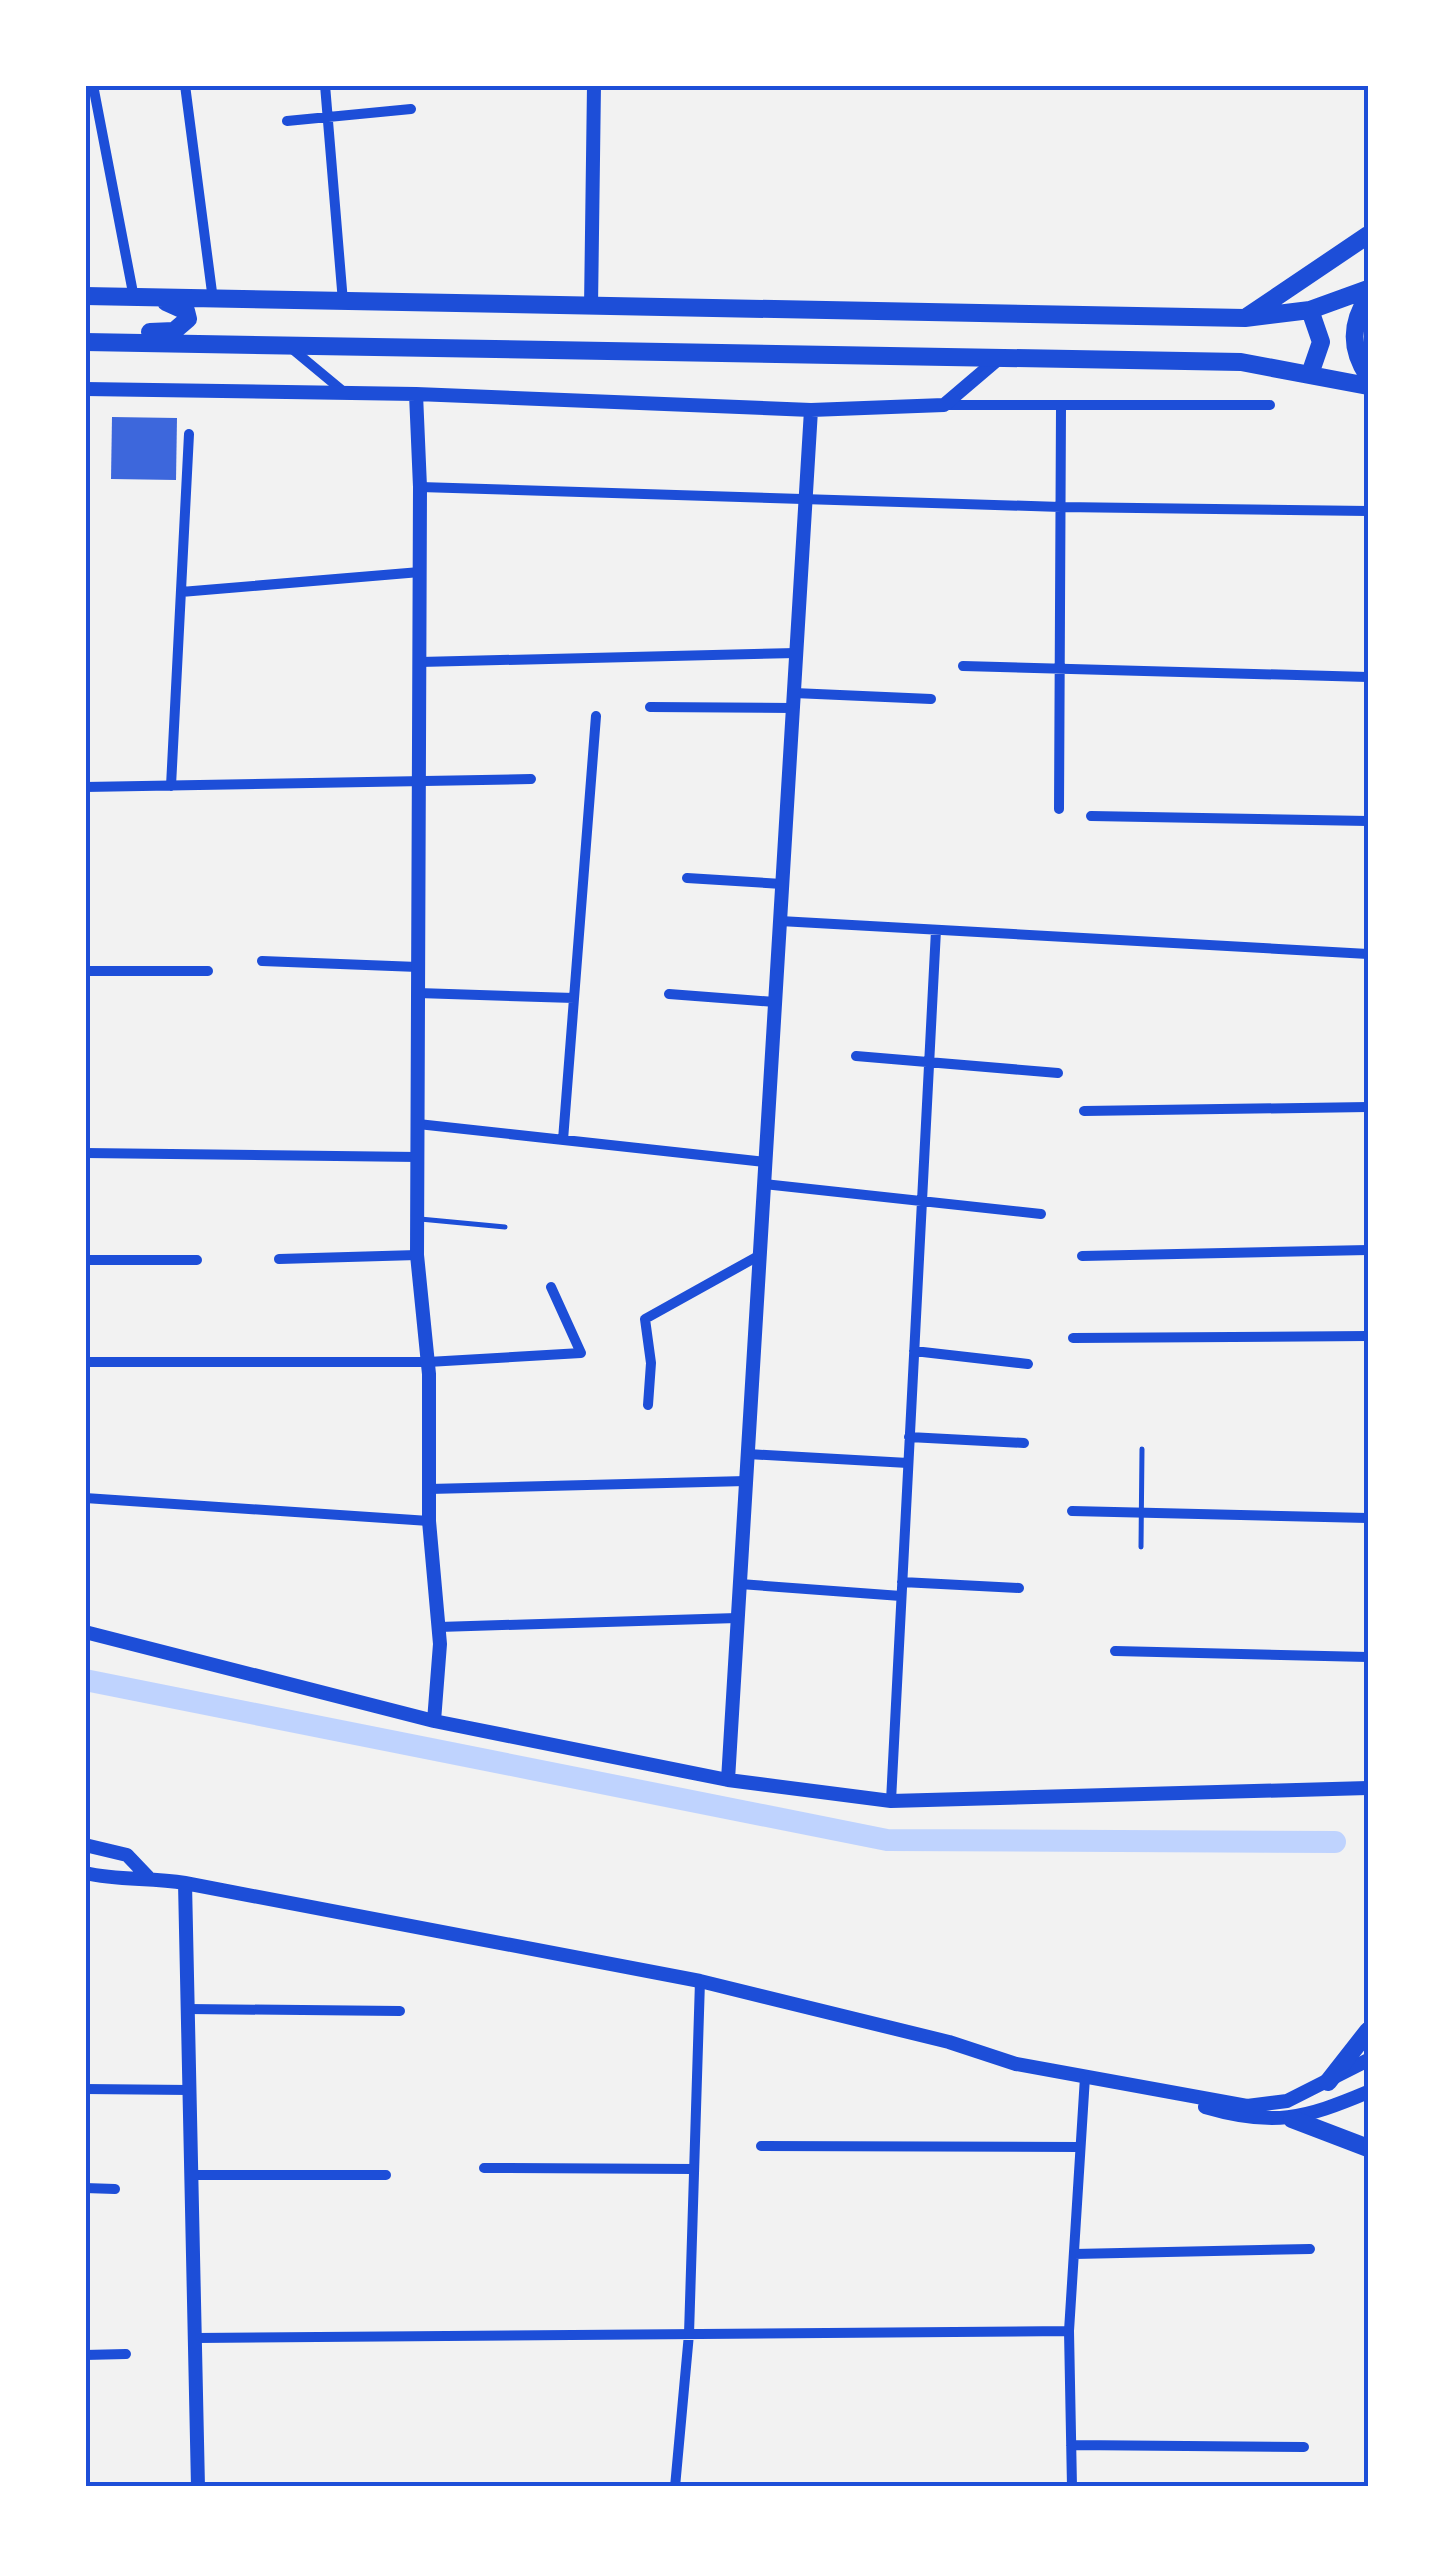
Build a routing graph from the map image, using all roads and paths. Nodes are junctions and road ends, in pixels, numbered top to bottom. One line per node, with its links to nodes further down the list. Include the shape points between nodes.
1 (93, 85): 12 (street)
2 (185, 85): 14 (street)
3 (324, 85): 6 (street)
4 (594, 85): 16 (street)
5 (411, 109): 6 (street)
6 (327, 117): 7 (street); 15 (street)
7 (287, 121)
8 (1368, 235): 18 (main road)
9 (1368, 290): 17 (main road)
10 (85, 296): 12 (main road)
11 (1368, 297): 24 (main road, via 1354,327)
12 (134, 299): 13 (main road)
13 (158, 299): 14 (main road); 19 (main road, via 186,310 182,328)
14 (214, 300): 15 (main road)
15 (343, 302): 16 (main road)
16 (591, 307): 18 (main road)
17 (1310, 310): 18 (main road); 23 (main road, via 1320,342)
18 (1245, 318)
19 (85, 334)
20 (85, 342): 21 (main road)
21 (287, 344): 22 (main road); 27 (street)
22 (998, 359): 23 (main road, via 1241,362); 29 (street)
23 (1310, 374): 25 (main road)
24 (1368, 376)
25 (1368, 386)
26 (85, 389): 27 (street)
27 (346, 393): 28 (street)
28 (416, 394): 32 (street); 34 (street)
29 (944, 405): 31 (street); 32 (street)
30 (1270, 405): 31 (street)
31 (1062, 408): 36 (street)
32 (811, 410): 35 (street)
33 (189, 434): 39 (street)
34 (420, 487): 35 (street); 38 (street)
35 (806, 497): 36 (street); 40 (street)
36 (1061, 507): 37 (street); 43 (street)
37 (1368, 511)
38 (420, 572): 39 (street); 41 (street)
39 (181, 592): 52 (street)
40 (796, 654): 41 (street); 46 (street)
41 (420, 662): 50 (street)
42 (963, 666): 43 (street)
43 (1059, 670): 44 (street); 53 (street)
44 (1368, 677)
45 (932, 698): 46 (street)
46 (793, 701): 47 (street); 57 (street)
47 (650, 707)
48 (596, 716): 67 (street)
49 (531, 779): 50 (street)
50 (419, 784): 52 (street); 62 (street)
51 (85, 786): 52 (street)
52 (171, 786)
53 (1058, 809)
54 (1091, 816): 55 (street)
55 (1368, 821)
56 (687, 878): 57 (street)
57 (782, 884): 58 (street)
58 (780, 921): 59 (street); 68 (street)
59 (936, 930): 60 (street); 70 (street)
60 (1368, 954)
61 (262, 961): 62 (street)
62 (418, 967): 65 (street)
63 (85, 971): 64 (street)
64 (208, 971)
65 (418, 992): 67 (street); 74 (street)
66 (669, 994): 68 (street)
67 (574, 998): 75 (street)
68 (775, 1002): 78 (street)
69 (856, 1056): 70 (street)
70 (929, 1062): 71 (street); 80 (street)
71 (1058, 1073)
72 (1368, 1108): 73 (street)
73 (1084, 1111)
74 (418, 1124): 75 (street); 77 (street)
75 (563, 1140): 78 (street)
76 (85, 1153): 77 (street)
77 (418, 1156): 82 (street)
78 (765, 1162): 79 (street)
79 (764, 1184): 80 (street); 85 (street)
80 (922, 1201): 81 (street); 94 (street)
81 (1041, 1214)
82 (417, 1219): 83 (lane); 86 (street)
83 (505, 1226)
84 (1368, 1250): 87 (street)
85 (760, 1254): 98 (street, via 645,1319); 102 (street)
86 (417, 1256): 88 (street); 96 (street)
87 (1082, 1256)
88 (279, 1259)
89 (85, 1260): 90 (street)
90 (198, 1260)
91 (551, 1287): 96 (street, via 582,1352)
92 (1368, 1336): 93 (street)
93 (1073, 1338)
94 (914, 1351): 97 (street); 99 (street)
95 (85, 1362): 96 (street)
96 (428, 1362): 105 (street)
97 (1028, 1364)
98 (648, 1405)
99 (910, 1437): 100 (street); 103 (street)
100 (1024, 1442)
101 (1142, 1450): 108 (lane)
102 (748, 1454): 103 (street); 104 (street)
103 (908, 1462): 112 (street)
104 (746, 1481): 105 (street); 113 (street)
105 (429, 1489): 110 (street)
106 (85, 1498): 110 (street)
107 (1072, 1511): 108 (street)
108 (1141, 1512): 109 (street); 111 (lane)
109 (1368, 1518)
110 (429, 1521): 117 (street)
111 (1140, 1547)
112 (902, 1582): 114 (street); 115 (street)
113 (740, 1584): 115 (street); 116 (street)
114 (1020, 1588)
115 (901, 1596): 124 (street)
116 (738, 1618): 117 (street); 122 (street)
117 (438, 1626): 121 (street)
118 (85, 1632): 121 (street)
119 (1115, 1652): 120 (street)
120 (1368, 1657)
121 (434, 1721): 122 (street)
122 (728, 1780): 124 (street)
123 (1368, 1788): 124 (street)
124 (891, 1801)
125 (85, 1845): 127 (street, via 128,1855)
126 (85, 1873): 127 (street, via 118,1881)
127 (148, 1877): 128 (street)
128 (185, 1883): 129 (street); 130 (street)
129 (700, 1981): 134 (street); 145 (street)
130 (188, 2010): 131 (street); 137 (street)
131 (400, 2012)
132 (1368, 2031): 135 (main road)
133 (1368, 2060): 135 (street)
134 (1085, 2077): 138 (street); 142 (street)
135 (1328, 2082): 138 (street, via 1287,2101 1247,2106)
136 (85, 2089): 137 (street)
137 (190, 2090): 147 (street)
138 (1146, 2090): 140 (street, via 1241,2118)
139 (1368, 2092): 140 (street)
140 (1292, 2120): 143 (main road)
141 (761, 2146): 142 (street)
142 (1080, 2147): 151 (street)
143 (1368, 2148)
144 (484, 2168): 145 (street)
145 (694, 2169): 153 (street)
146 (386, 2175): 147 (street)
147 (192, 2176): 154 (street)
148 (85, 2188): 149 (street)
149 (116, 2189)
150 (1310, 2249): 151 (street)
151 (1074, 2254): 152 (street)
152 (1069, 2331): 153 (street); 157 (street)
153 (688, 2334): 154 (street); 160 (street)
154 (196, 2338): 159 (street)
155 (126, 2354): 156 (street)
156 (85, 2355)
157 (1071, 2445): 158 (street); 161 (street)
158 (1304, 2447)
159 (198, 2487)
160 (675, 2487)
161 (1072, 2487)

